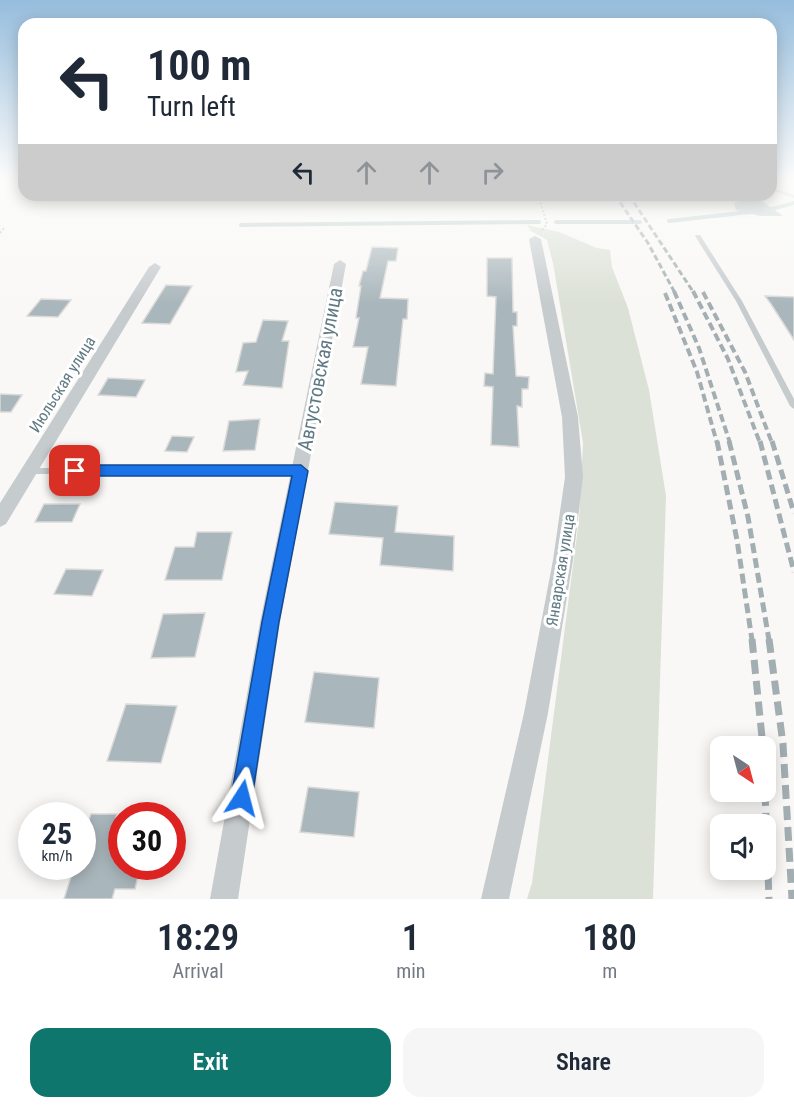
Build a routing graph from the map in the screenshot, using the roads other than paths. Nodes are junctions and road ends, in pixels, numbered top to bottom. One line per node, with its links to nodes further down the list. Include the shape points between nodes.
1 (698, 236): 5 (lane, via 739,301)
2 (535, 238): 10 (street, Январская улица, via 570,417 574,477 536,713)
3 (340, 264): 7 (street, Августовская улица)
4 (155, 267): 6 (street, Июльская улица)
5 (794, 405)
6 (30, 471): 7 (lane); 8 (street, Июльская улица)
7 (301, 471): 9 (street, Августовская улица, via 270,622)
8 (0, 519)
9 (224, 899)
10 (495, 899)

